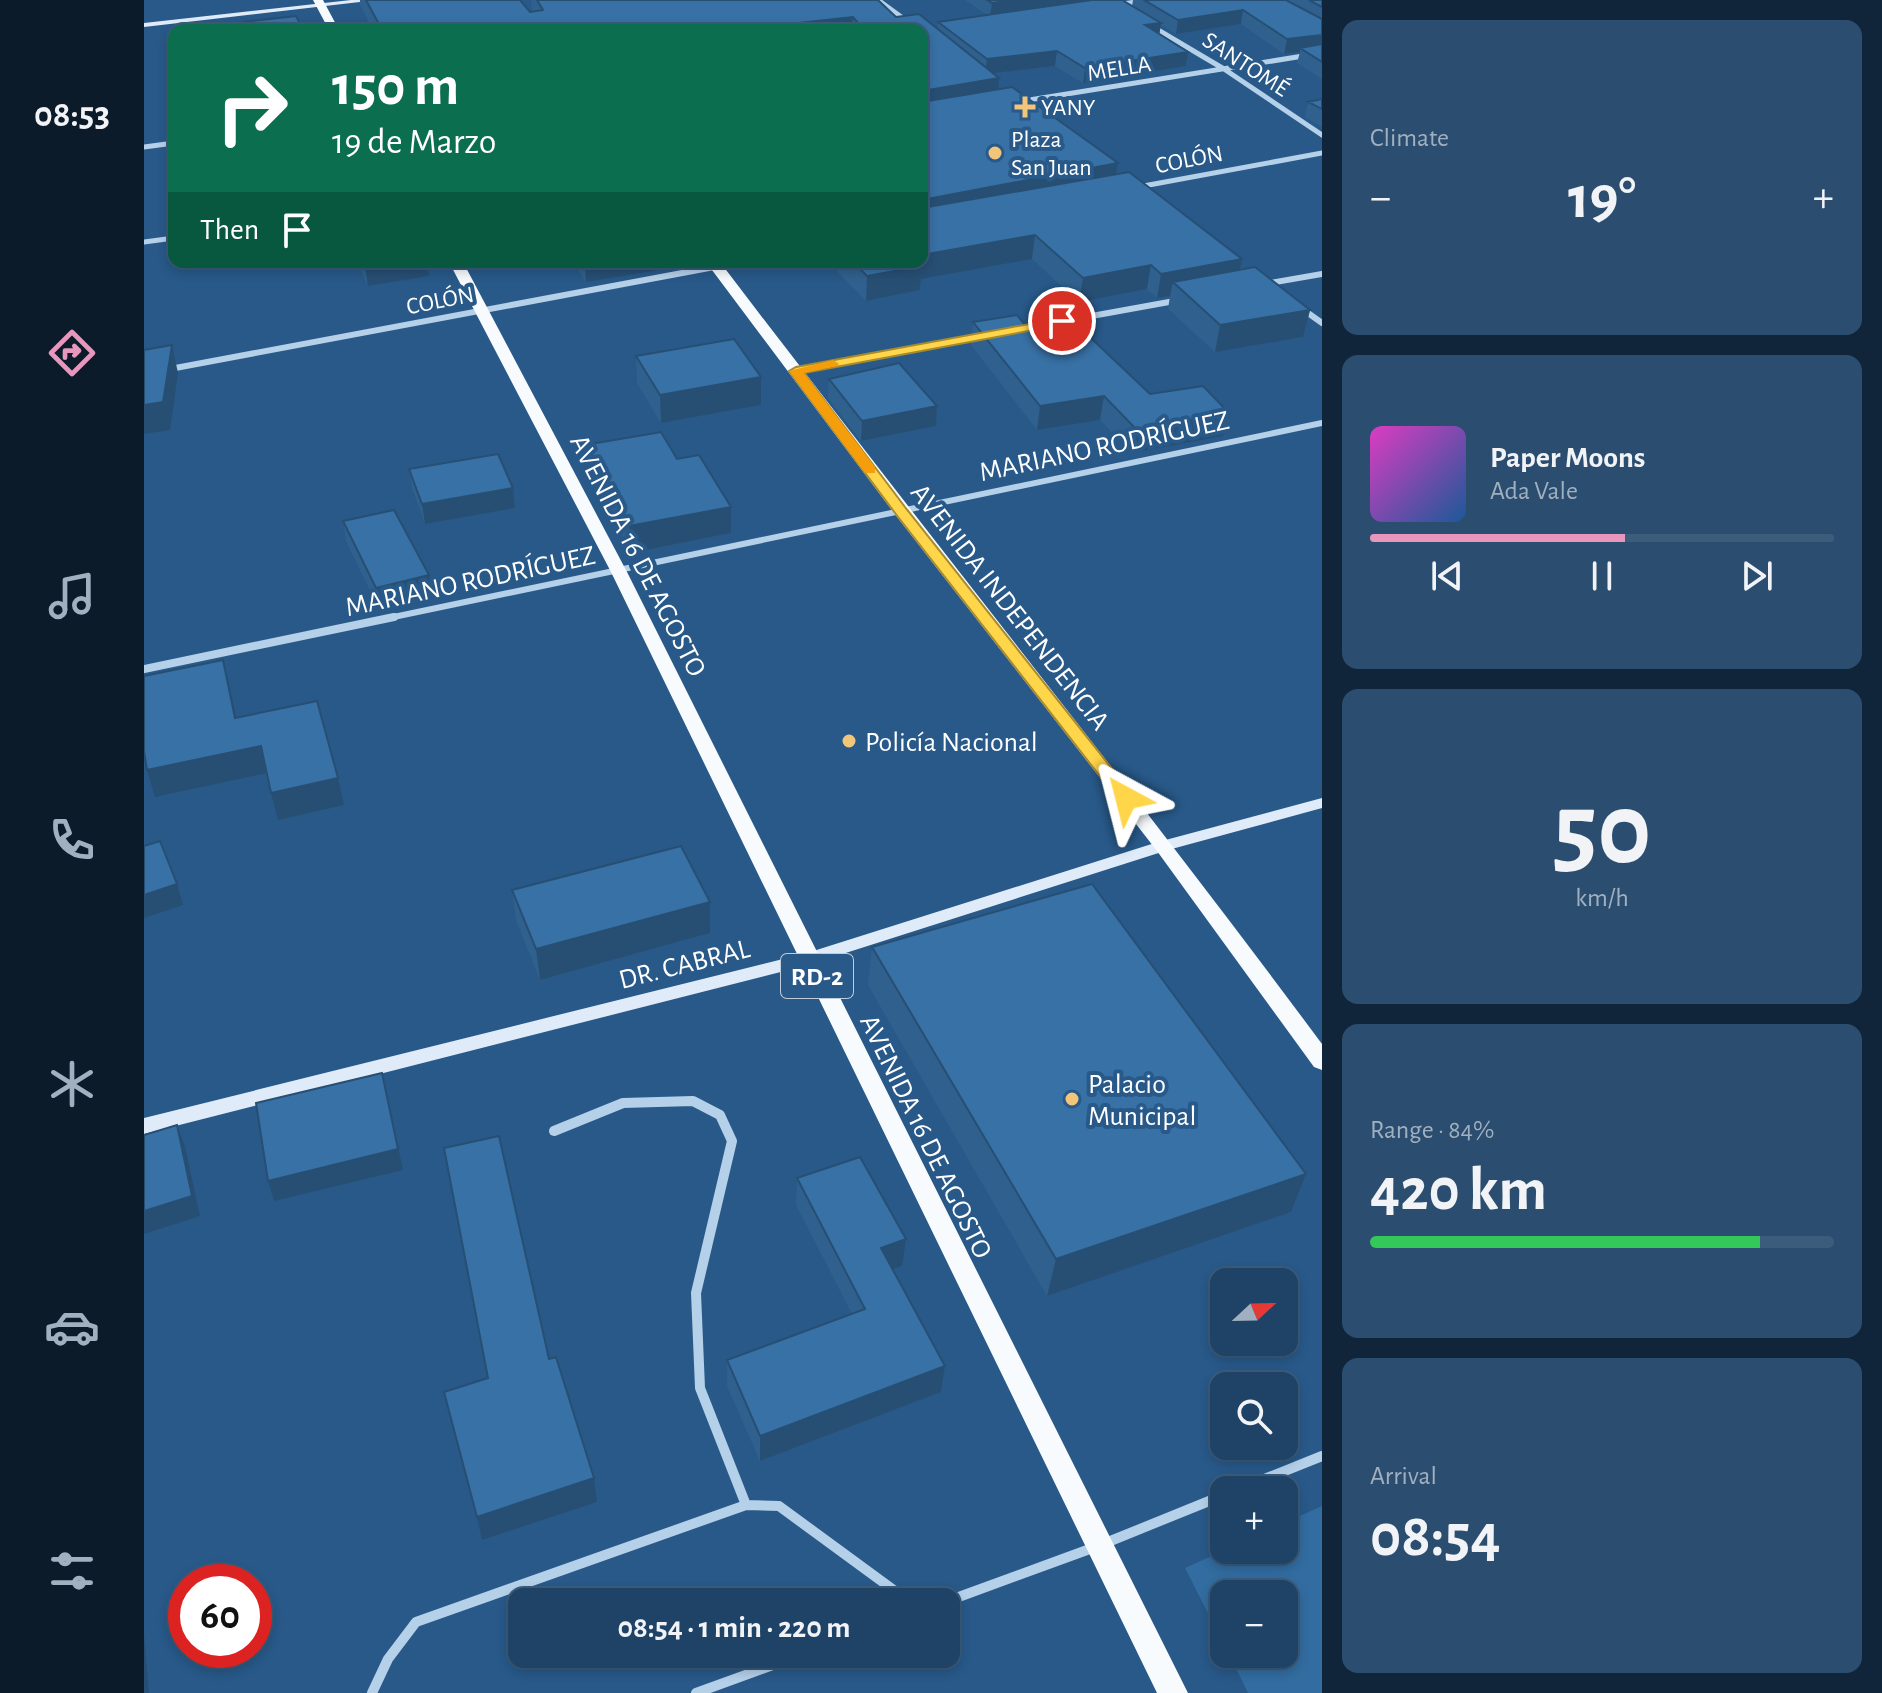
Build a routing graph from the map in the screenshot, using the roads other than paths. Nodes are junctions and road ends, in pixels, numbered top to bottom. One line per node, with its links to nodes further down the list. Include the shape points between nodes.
1 (373, 0): 5 (street)
2 (878, 0): 10 (street)
3 (1107, 0): 6 (street)
4 (1148, 0): 6 (street)
5 (319, 3): 9 (main road); 11 (street)
6 (1115, 5): 7 (street)
7 (1129, 13)
8 (1143, 21): 13 (street, SANTOMÉ)
9 (331, 24)
10 (911, 24)
11 (144, 25)
12 (1322, 53): 13 (street, MELLA)
13 (1224, 69): 14 (street, MELLA, via 1015,103); 15 (street, SANTOMÉ)
14 (1027, 111)
15 (1322, 135)
16 (168, 144): 17 (street)
17 (144, 147)
18 (1322, 153): 19 (street, COLÓN, via 1135,188)
19 (1148, 196)
20 (168, 239): 21 (street)
21 (144, 242)
22 (459, 268): 32 (main road, AVENIDA 16 DE AGOSTO / RD-2)
23 (695, 268): 32 (street, COLÓN)
24 (718, 268): 37 (main road, AVENIDA INDEPENDENCIA)
25 (1322, 274): 27 (street)
26 (1256, 275): 27 (street)
27 (1268, 283): 28 (street); 29 (street)
28 (1253, 286)
29 (1279, 291)
30 (1192, 297): 34 (street)
31 (1290, 299): 33 (street)
32 (479, 311): 36 (street, COLÓN); 40 (main road, AVENIDA 16 DE AGOSTO / RD-2)
33 (1322, 323)
34 (1009, 331)
35 (994, 334): 37 (street)
36 (159, 371)
37 (796, 371): 39 (main road, AVENIDA INDEPENDENCIA)
38 (1322, 423): 39 (street, MARIANO RODRÍGUEZ)
39 (900, 510): 40 (street, MARIANO RODRÍGUEZ); 43 (main road, AVENIDA INDEPENDENCIA)
40 (619, 572): 41 (street, MARIANO RODRÍGUEZ); 44 (main road, AVENIDA 16 DE AGOSTO / RD-2)
41 (144, 669)
42 (1322, 803): 43 (street, DR. CABRAL)
43 (1164, 846): 44 (street, DR. CABRAL); 45 (main road, AVENIDA INDEPENDENCIA)
44 (808, 959): 46 (street, DR. CABRAL); 52 (main road, AVENIDA 16 DE AGOSTO / RD-2)
45 (1322, 1061)
46 (144, 1126)
47 (554, 1131): 51 (street, via 623,1103 693,1101 720,1115 732,1141 696,1293 700,1388)
48 (1322, 1456): 49 (street)
49 (1272, 1476)
50 (1210, 1501): 52 (street)
51 (746, 1505): 53 (street, via 779,1506); 56 (street, via 416,1622 388,1659)
52 (1098, 1546): 54 (street); 58 (main road, AVENIDA 16 DE AGOSTO / RD-2)
53 (891, 1588)
54 (960, 1597)
55 (765, 1668): 57 (street)
56 (372, 1693)
57 (696, 1693)
58 (1173, 1693)

